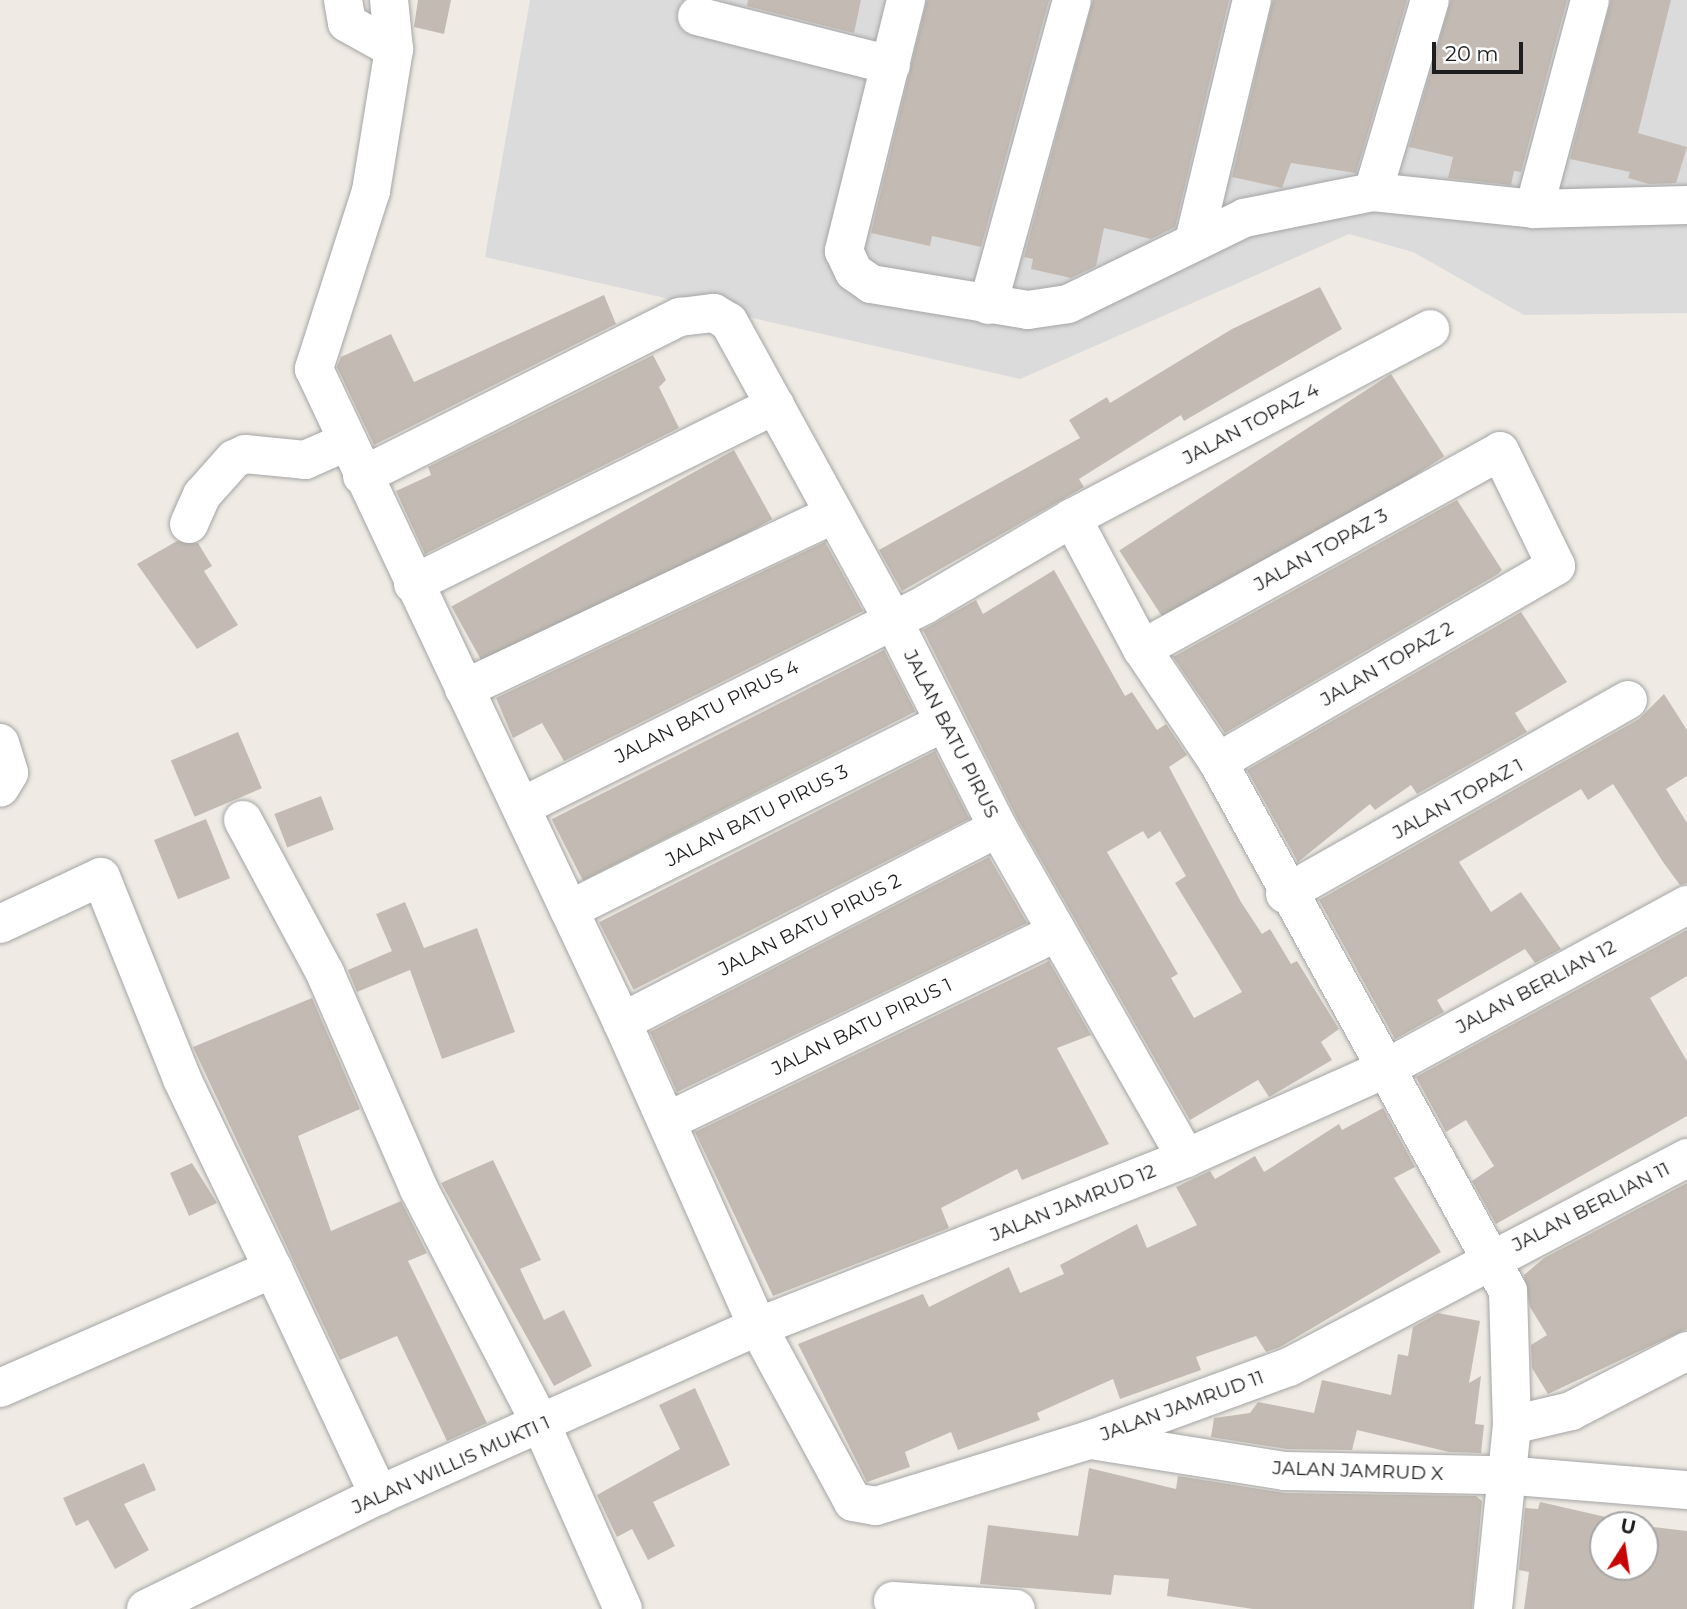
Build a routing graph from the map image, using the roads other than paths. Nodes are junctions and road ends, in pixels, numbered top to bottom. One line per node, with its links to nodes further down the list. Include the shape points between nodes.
1 (343, 0): 9 (street, via 347,23)
2 (389, 0): 9 (street)
3 (906, 0): 10 (street)
4 (1072, 0): 15 (street)
5 (1252, 0): 14 (street)
6 (1430, 0): 11 (street)
7 (1590, 0): 13 (street)
8 (698, 16): 10 (street)
9 (394, 49): 18 (street, via 371,191 314,369)
10 (891, 65): 15 (street, via 844,251 854,272 871,284)
11 (1373, 192): 13 (street); 14 (street, via 1273,209)
12 (1687, 205): 13 (street)
13 (1534, 209)
14 (1195, 237): 15 (street, via 1068,304 1028,310)
15 (988, 305)
16 (1430, 330): 22 (street, JALAN TOPAZ 4)
17 (775, 405): 20 (street, JALAN BATU PIRUS, via 729,321 715,313 680,317); 21 (street, JALAN BATU PIRUS); 24 (street)
18 (331, 449): 20 (street); 23 (street, via 234,459 202,495)
19 (1500, 451): 26 (street, JALAN TOPAZ 3); 31 (street, JALAN TOPAZ 2, via 1556,566)
20 (362, 477): 24 (street)
21 (834, 514): 25 (street, JALAN BATU PIRUS); 27 (street)
22 (1072, 518): 25 (street, JALAN TOPAZ 4); 26 (street)
23 (189, 524)
24 (414, 584): 27 (street)
25 (892, 618): 29 (street, JALAN BATU PIRUS); 33 (street, JALAN BATU PIRUS 4)
26 (1142, 649): 31 (street)
27 (464, 689): 33 (street)
28 (1628, 701): 36 (street, JALAN TOPAZ 1)
29 (944, 722): 35 (street, JALAN BATU PIRUS); 38 (street, JALAN BATU PIRUS 3)
30 (0, 743): 32 (street, via 9,773)
31 (1218, 762): 36 (street)
32 (0, 788)
33 (521, 807): 38 (street)
34 (243, 820): 51 (street, via 325,972 419,1189)
35 (998, 828): 40 (street, JALAN BATU PIRUS); 41 (street, JALAN BATU PIRUS 2)
36 (1285, 894): 42 (street)
37 (1687, 905): 42 (street, JALAN BERLIAN 12)
38 (569, 910): 41 (street)
39 (0, 924): 47 (street, via 101,877 182,1079)
40 (1056, 933): 43 (street, JALAN BATU PIRUS 1); 44 (street, JALAN BATU PIRUS)
41 (622, 1022): 43 (street)
42 (1385, 1069): 44 (street, JALAN JAMRUD 12); 46 (street)
43 (668, 1121): 48 (street)
44 (1186, 1158): 48 (street, JALAN JAMRUD 12)
45 (1687, 1158): 46 (street, JALAN BERLIAN 11)
46 (1494, 1256): 52 (street, via 1508,1291); 53 (street, JALAN JAMRUD 11, via 1289,1367)
47 (273, 1269): 50 (street); 56 (street)
48 (754, 1329): 51 (street, JALAN WILLIS MUKTI 1); 53 (street, JALAN JAMRUD 11, via 853,1502 876,1506)
49 (1687, 1351): 52 (street, via 1571,1411)
50 (0, 1388)
51 (541, 1424): 56 (street, JALAN WILLIS MUKTI 1); 59 (street)
52 (1512, 1424): 54 (street)
53 (1089, 1440): 54 (street, JALAN JAMRUD X, via 1285,1471)
54 (1503, 1475): 55 (street, JALAN JAMRUD X); 61 (street)
55 (1687, 1490)
56 (380, 1495): 58 (street, JALAN WILLIS MUKTI 1)
57 (893, 1601): 60 (street)
58 (146, 1609)
59 (623, 1609)
60 (1016, 1609)
61 (1493, 1609)

